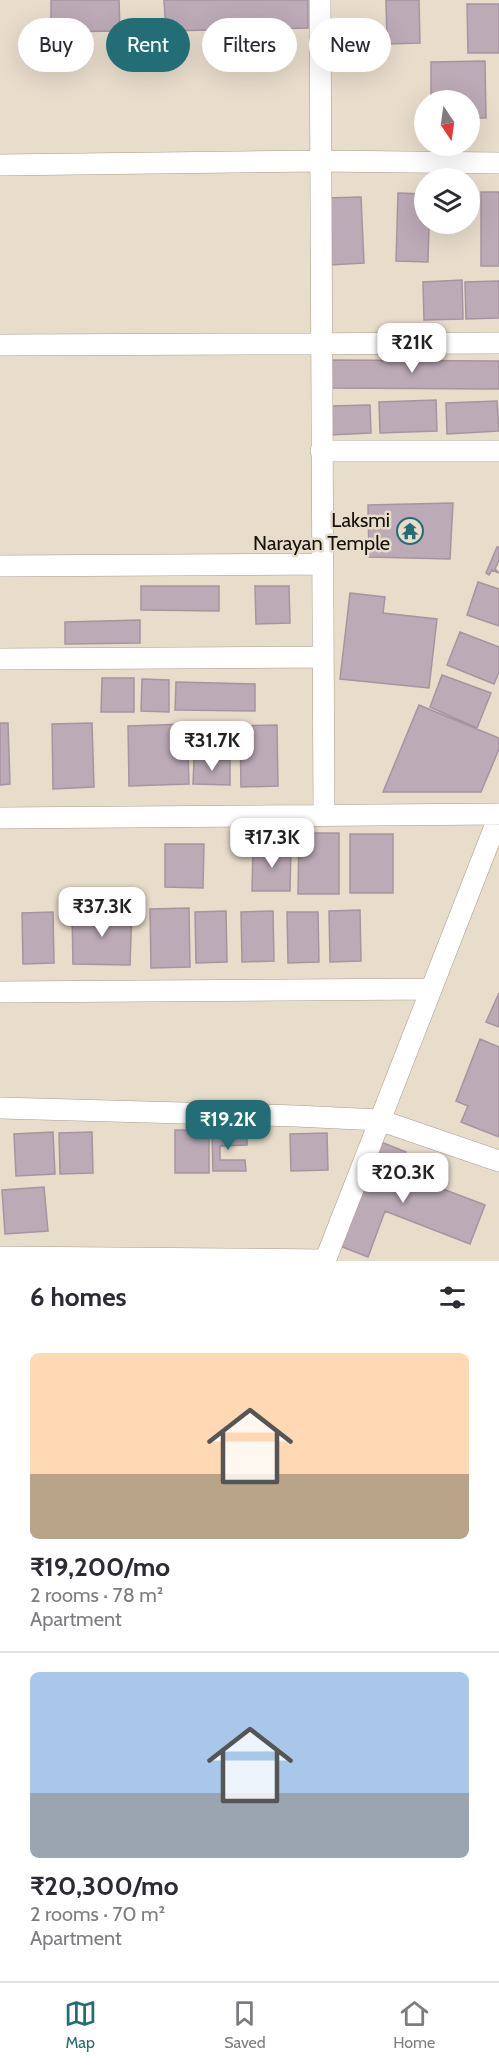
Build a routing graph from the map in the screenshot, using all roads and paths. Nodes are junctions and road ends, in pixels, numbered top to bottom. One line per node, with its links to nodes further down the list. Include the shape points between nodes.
1 (320, 0): 2 (street)
2 (319, 160): 3 (street); 4 (street); 6 (street)
3 (499, 163)
4 (0, 165)
5 (499, 343): 6 (street)
6 (321, 344): 7 (street); 8 (street)
7 (0, 345)
8 (321, 451): 9 (street); 10 (street)
9 (499, 451)
10 (322, 564): 11 (street); 12 (street)
11 (0, 566)
12 (323, 657): 13 (street); 14 (street)
13 (0, 659)
14 (324, 815): 15 (street); 16 (street)
15 (499, 815): 17 (street)
16 (0, 818)
17 (431, 989): 18 (street); 20 (street)
18 (0, 992)
19 (0, 1108): 20 (street)
20 (379, 1120): 21 (street); 24 (street)
21 (499, 1161)
22 (0, 1257): 23 (street)
23 (231, 1260): 24 (street)
24 (325, 1261)

